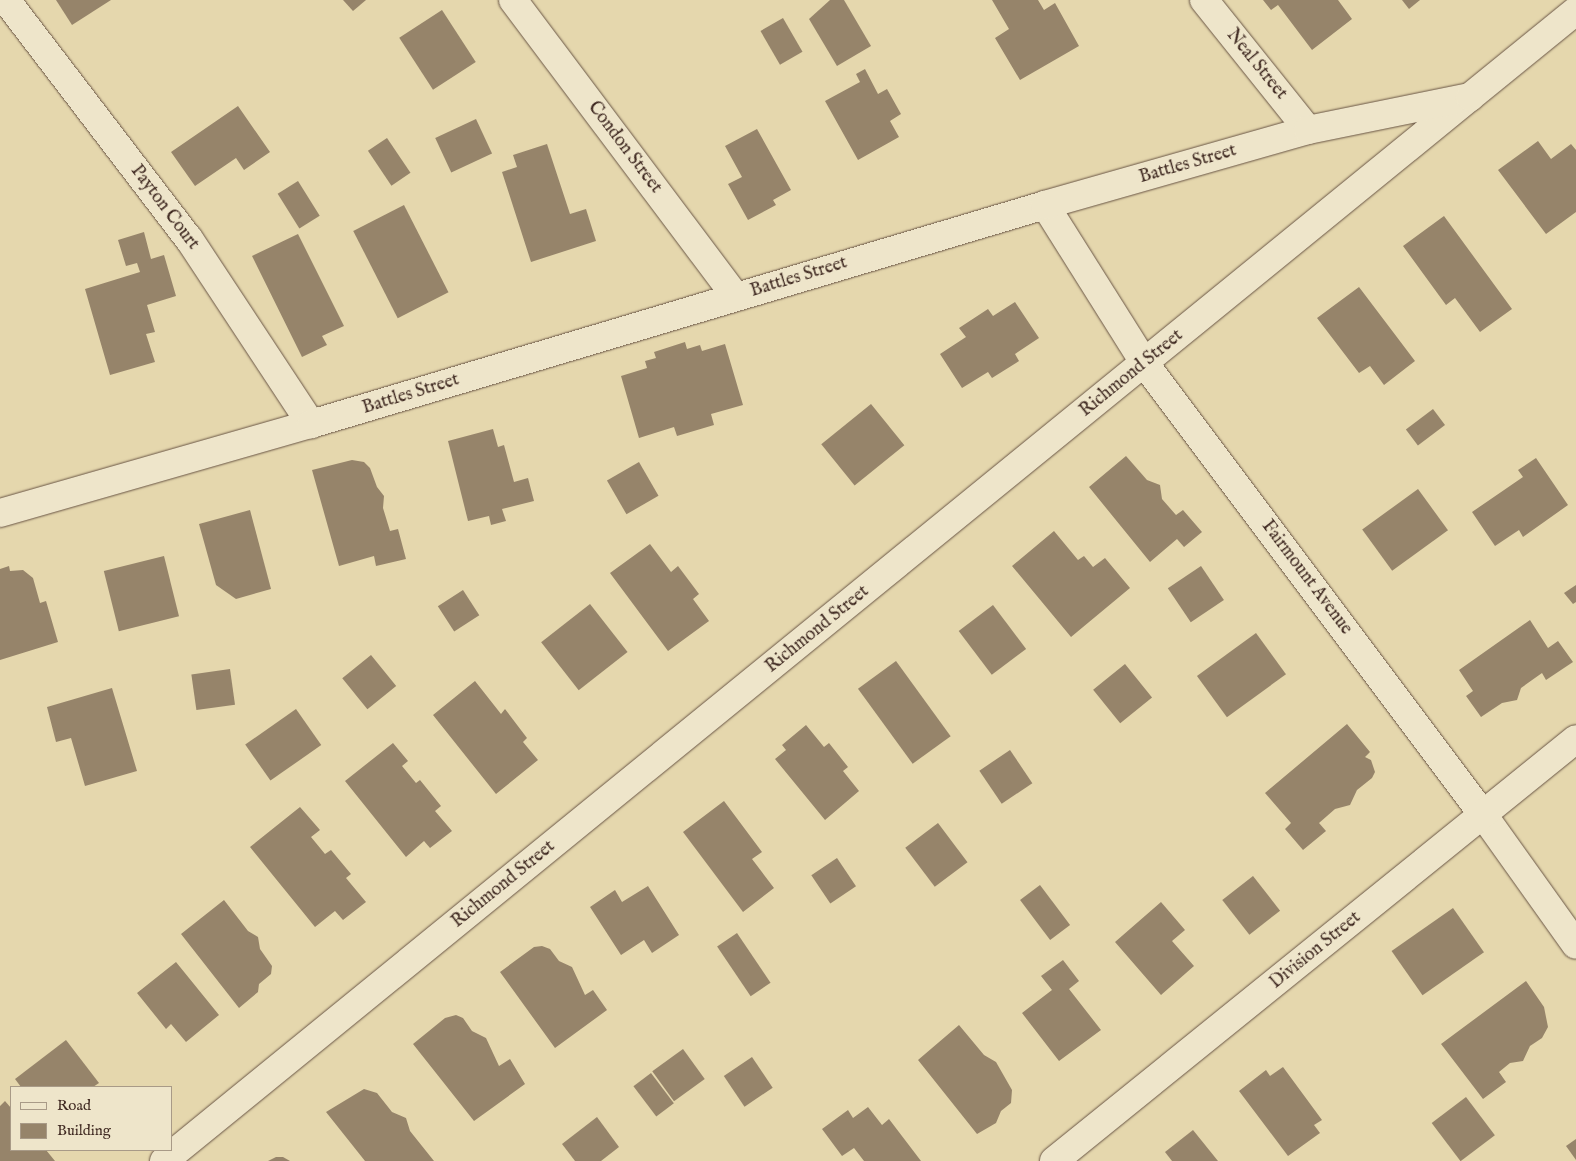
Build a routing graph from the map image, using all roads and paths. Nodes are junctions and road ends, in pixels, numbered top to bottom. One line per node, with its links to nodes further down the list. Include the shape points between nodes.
1 (6, 0): 10 (street, Payton Court, via 189,239)
2 (513, 0): 8 (street, Condon Street)
3 (1204, 0): 6 (street, Neal Street)
4 (1576, 10): 5 (street, Battles Street)
5 (1470, 97): 6 (street, Battles Street); 9 (street, Richmond Street)
6 (1308, 130): 7 (street, Battles Street)
7 (1045, 205): 8 (street, Battles Street); 9 (street, Fairmount Avenue)
8 (736, 297): 10 (street, Battles Street)
9 (1145, 364): 13 (street, Fairmount Avenue); 15 (street, Richmond Street)
10 (311, 424): 11 (street, Battles Street)
11 (0, 512)
12 (1576, 739): 13 (street, Division Street)
13 (1484, 816): 14 (street, Fairmount Avenue); 16 (street, Division Street)
14 (1576, 945)
15 (164, 1161)
16 (1054, 1161)

